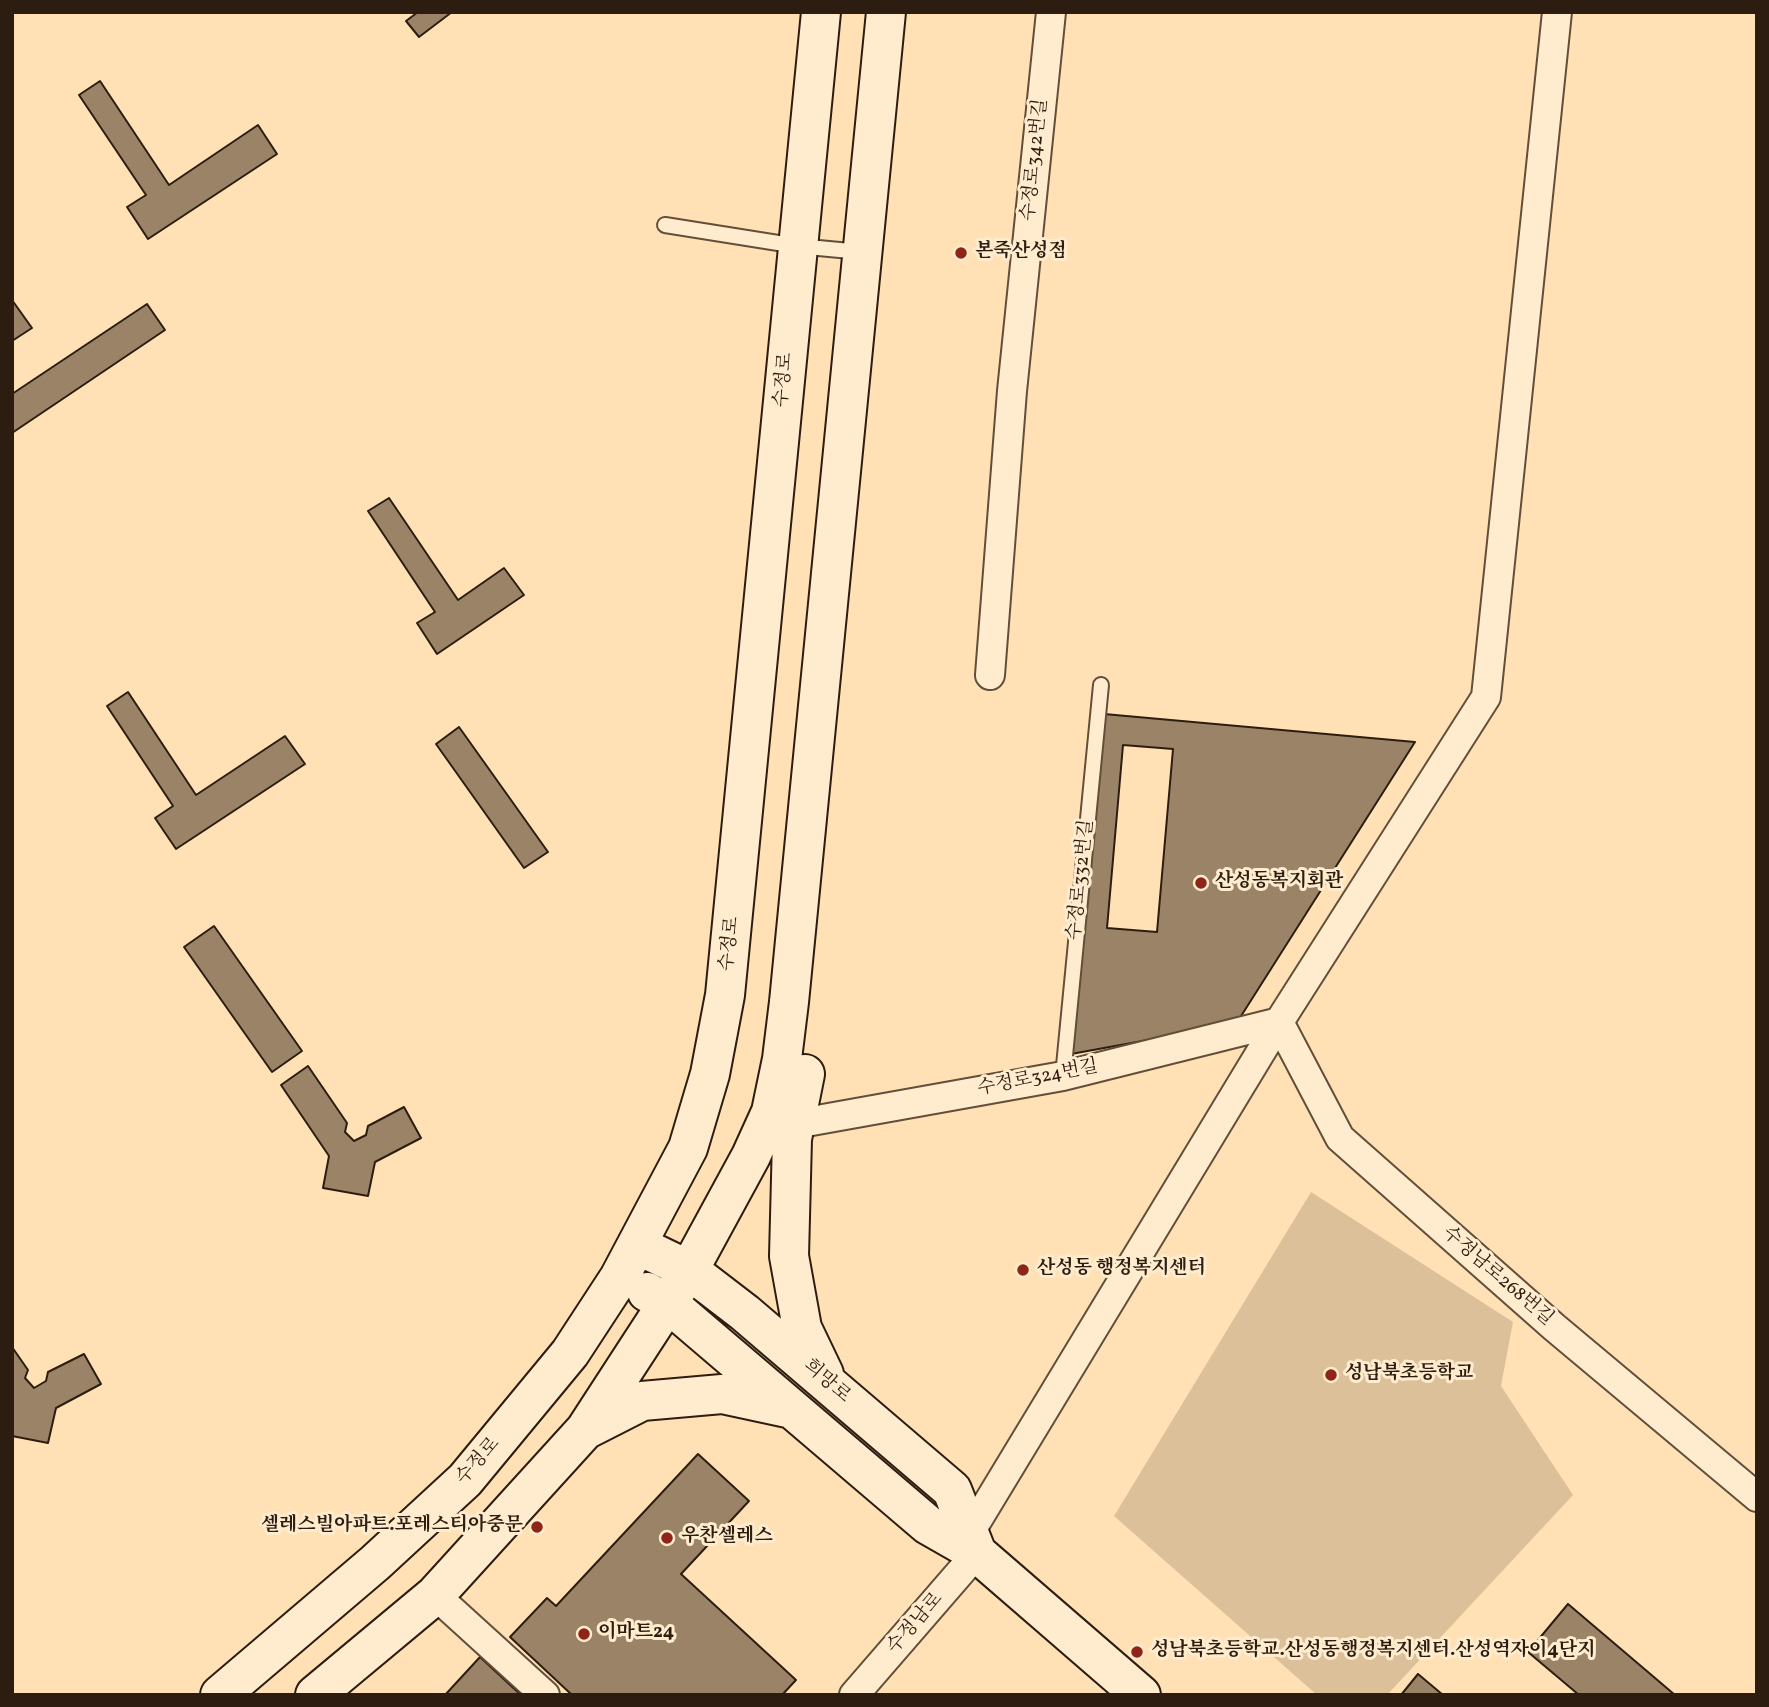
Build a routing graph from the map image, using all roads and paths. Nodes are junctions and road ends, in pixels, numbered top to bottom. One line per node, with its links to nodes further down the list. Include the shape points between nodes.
1 (821, 12): 6 (main road, 수정로)
2 (886, 12): 7 (main road)
3 (1051, 12): 8 (street, 수정로342번길, via 1012,391)
4 (1557, 12): 11 (street, 수정남로, via 1486,697)
5 (665, 225): 6 (lane)
6 (797, 246): 7 (lane); 14 (main road, 수정로, via 726,995 688,1149)
7 (861, 252): 10 (main road)
8 (990, 675)
9 (1101, 685): 12 (lane, 수정로332번길)
10 (793, 963): 13 (main road, via 810,1048); 15 (main road, via 771,1112)
11 (1279, 1022): 12 (street, 수정로324번길); 21 (street, 수정남로268번길, via 1340,1138 1543,1318); 22 (street, 수정남로)
12 (1063, 1076): 13 (street, 수정로324번길)
13 (795, 1124): 18 (main road, via 789,1256 802,1328)
14 (637, 1245): 15 (main road, 희망로); 16 (main road, 수정로)
15 (690, 1270): 17 (main road); 18 (main road, 희망로)
16 (619, 1278): 17 (main road, 희망로); 24 (main road, 수정로, via 570,1353 465,1480)
17 (669, 1304): 19 (main road, 희망로); 20 (main road)
18 (829, 1385): 22 (main road, 희망로, via 952,1490)
19 (792, 1409): 20 (main road, via 722,1394 642,1401); 22 (main road, 희망로, via 928,1525)
20 (585, 1430): 23 (main road)
21 (1757, 1497)
22 (973, 1544): 27 (street, 수정남로); 28 (main road, 희망로)
23 (435, 1595): 25 (main road); 26 (street)
24 (220, 1695)
25 (314, 1695)
26 (545, 1695)
27 (854, 1695)
28 (1141, 1695)

